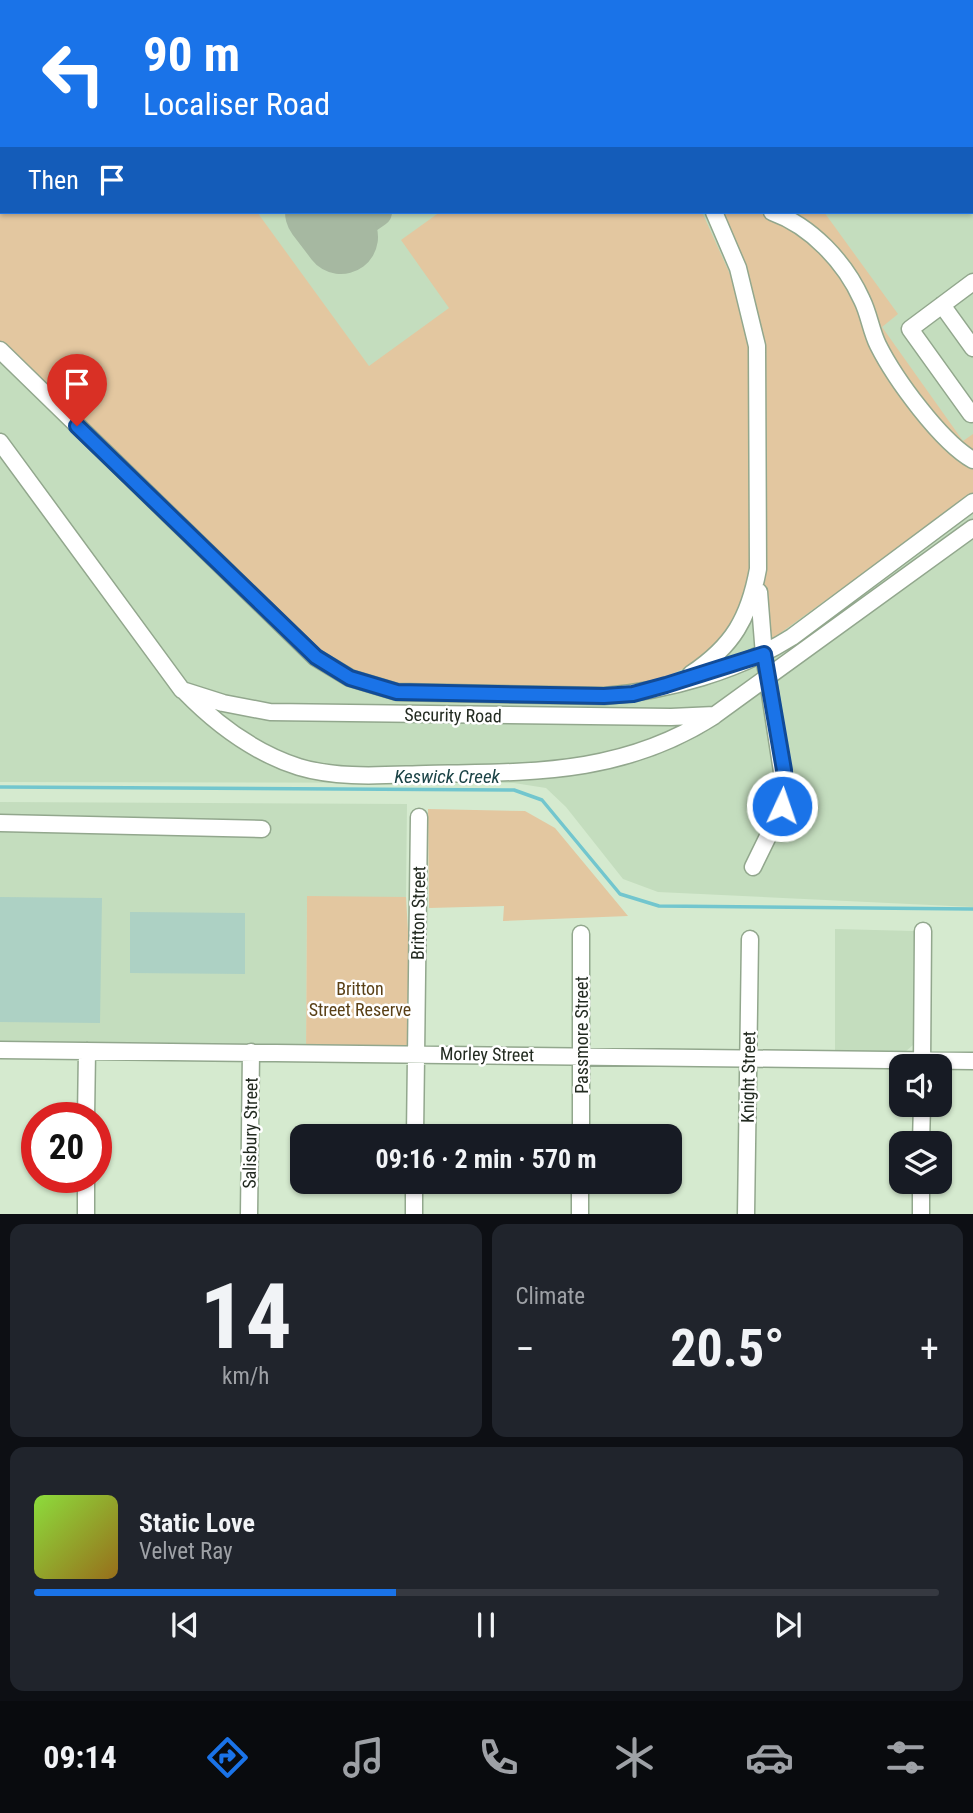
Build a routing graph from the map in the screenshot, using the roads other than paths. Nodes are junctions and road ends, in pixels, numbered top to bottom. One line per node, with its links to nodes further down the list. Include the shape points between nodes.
1 (715, 214): 12 (street, via 738,268 757,346)
2 (776, 214): 9 (street, via 806,230 838,262 863,301 879,347 907,389 957,451)
3 (973, 282): 4 (street)
4 (942, 305): 5 (street); 7 (street, via 910,329)
5 (973, 348)
6 (0, 351): 15 (street, via 290,634 350,678 397,692 508,695 633,694)
7 (973, 412)
8 (0, 442): 16 (street)
9 (973, 460)
10 (973, 502): 13 (street)
11 (973, 528): 14 (street)
12 (758, 569): 13 (street); 15 (street, via 740,626 716,656)
13 (764, 654): 14 (street); 15 (street)
14 (767, 680): 17 (street); 21 (street, via 785,791)
15 (681, 681)
16 (182, 690): 17 (street, Security Road, via 223,704 281,713); 17 (street, via 253,746 300,767 348,775 543,772 584,767 665,744)
17 (715, 715)
18 (419, 817): 28 (street, Britton Street)
19 (0, 823): 20 (street)
20 (262, 829)
21 (753, 867)
22 (923, 930): 29 (street)
23 (581, 934): 30 (street, Passmore Street)
24 (750, 939): 31 (street, Knight Street)
25 (0, 1050): 26 (street, Morley Street)
26 (87, 1051): 27 (street, Morley Street); 35 (street)
27 (251, 1052): 28 (street, Morley Street); 43 (street, Salisbury Street)
28 (415, 1053): 30 (street, Morley Street); 36 (street, Britton Street)
29 (922, 1054)
30 (581, 1056): 31 (street, Morley Street); 37 (street, Passmore Street)
31 (748, 1060): 34 (street, Morley Street); 46 (street, Knight Street)
32 (973, 1061): 33 (street, Morley Street)
33 (952, 1062)
34 (889, 1063)
35 (86, 1102)
36 (415, 1124)
37 (580, 1124)
38 (86, 1193): 42 (street)
39 (414, 1194): 44 (street)
40 (580, 1194): 45 (street)
41 (921, 1194): 47 (street)
42 (86, 1214)
43 (249, 1214)
44 (414, 1214)
45 (580, 1214)
46 (746, 1214)
47 (921, 1214)

